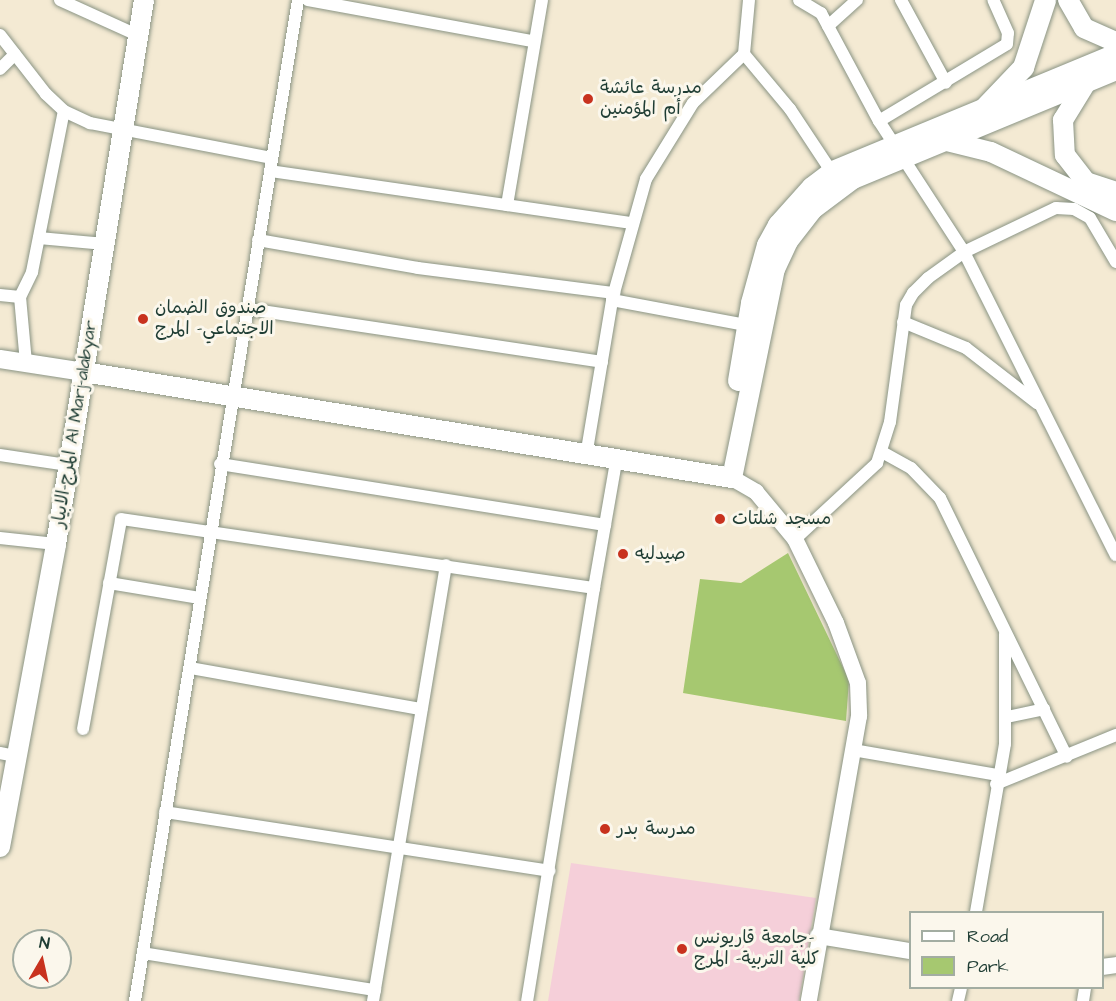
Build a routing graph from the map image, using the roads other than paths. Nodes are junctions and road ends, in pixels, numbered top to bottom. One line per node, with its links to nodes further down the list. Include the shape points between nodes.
1 (60, 0): 15 (street)
2 (144, 0): 15 (main road, المرج-الابيار Al Marj-alabyar)
3 (298, 0): 31 (street)
4 (308, 0): 16 (street)
5 (542, 0): 16 (street)
6 (749, 0): 19 (street)
7 (799, 0): 13 (street, via 821,13)
8 (857, 0): 13 (street)
9 (900, 0): 24 (street)
10 (993, 0): 24 (street, via 1008,33 1007,45)
11 (1045, 0): 25 (highway, via 1023,67)
12 (1068, 0): 17 (main road, via 1084,28)
13 (828, 26): 27 (street)
14 (0, 35): 18 (street)
15 (138, 35): 28 (main road, المرج-الابيار Al Marj-alabyar)
16 (532, 41): 35 (street)
17 (1116, 42)
18 (15, 54): 21 (street); 26 (street)
19 (744, 54): 33 (street); 37 (street, via 693,104 668,140 646,179)
20 (1116, 54): 25 (main road)
21 (0, 69)
22 (1116, 70): 23 (main road)
23 (1087, 81): 29 (main road); 34 (main road, via 1063,120 1065,155 1086,182)
24 (946, 83): 27 (street)
25 (984, 108): 30 (main road)
26 (64, 111): 28 (street); 38 (street)
27 (879, 121): 30 (street)
28 (123, 132): 31 (street); 40 (main road, المرج-الابيار Al Marj-alabyar)
29 (943, 140): 30 (main road); 36 (main road, via 991,152)
30 (900, 151): 33 (main road); 41 (street)
31 (272, 158): 32 (street)
32 (270, 171): 35 (street); 39 (street)
33 (836, 179): 48 (main road, via 791,208 767,245); 61 (main road, via 788,241 775,269)
34 (1116, 192)
35 (507, 205): 37 (street)
36 (1116, 211)
37 (631, 223): 45 (street)
38 (39, 238): 40 (street); 44 (street, via 32,272)
39 (258, 240): 45 (street); 46 (street)
40 (105, 244): 52 (main road, المرج-الابيار Al Marj-alabyar)
41 (964, 252): 42 (street, via 1032,217 1056,208 1074,209 1090,218); 47 (street, via 913,293); 54 (street)
42 (1116, 262)
43 (0, 295): 44 (street)
44 (20, 297): 51 (street)
45 (613, 297): 48 (street); 50 (street)
46 (248, 309): 50 (street); 53 (street)
47 (903, 322): 54 (street, via 966,348); 55 (street)
48 (746, 325): 61 (main road)
49 (0, 359): 51 (main road)
50 (602, 362): 57 (street)
51 (26, 363): 52 (main road)
52 (84, 372): 53 (main road); 60 (main road, المرج-الابيار Al Marj-alabyar)
53 (233, 397): 57 (main road); 59 (street)
54 (1042, 407): 67 (street)
55 (882, 452): 65 (street, via 861,482); 72 (street, via 911,468 940,498)
56 (0, 455): 60 (street)
57 (586, 456): 58 (main road)
58 (616, 462): 61 (main road); 62 (street)
59 (220, 464): 62 (street); 63 (street)
60 (68, 465): 66 (main road, المرج-الابيار Al Marj-alabyar)
61 (727, 478): 65 (street, via 756,492)
62 (605, 525): 70 (street)
63 (210, 531): 68 (street); 69 (street, via 122,519); 71 (street)
64 (0, 538): 66 (street)
65 (795, 539): 79 (street, via 836,623 858,683 859,716)
66 (56, 544): 80 (main road, المرج-الابيار Al Marj-alabyar)
67 (1116, 555)
68 (447, 564): 70 (street); 74 (street)
69 (109, 583): 71 (street); 77 (street)
70 (594, 588): 86 (street)
71 (200, 598): 73 (street)
72 (1005, 629): 75 (street); 76 (street)
73 (190, 668): 74 (street); 83 (street)
74 (421, 709): 85 (street)
75 (1044, 709): 76 (street); 81 (street)
76 (1007, 717): 82 (street)
77 (83, 729)
78 (1116, 735): 81 (street)
79 (853, 750): 82 (street); 88 (street)
80 (8, 755): 84 (main road, المرج-الابيار Al Marj-alabyar)
81 (1067, 758): 82 (street)
82 (997, 780): 87 (street)
83 (165, 812): 85 (street); 90 (street)
84 (0, 847)
85 (398, 848): 86 (street); 91 (street)
86 (550, 871): 93 (street)
87 (976, 911)
88 (818, 936): 89 (street); 94 (street)
89 (909, 951)
90 (143, 953): 91 (street); 92 (street)
91 (374, 995)
92 (135, 1001)
93 (527, 1001)
94 (809, 1001)

